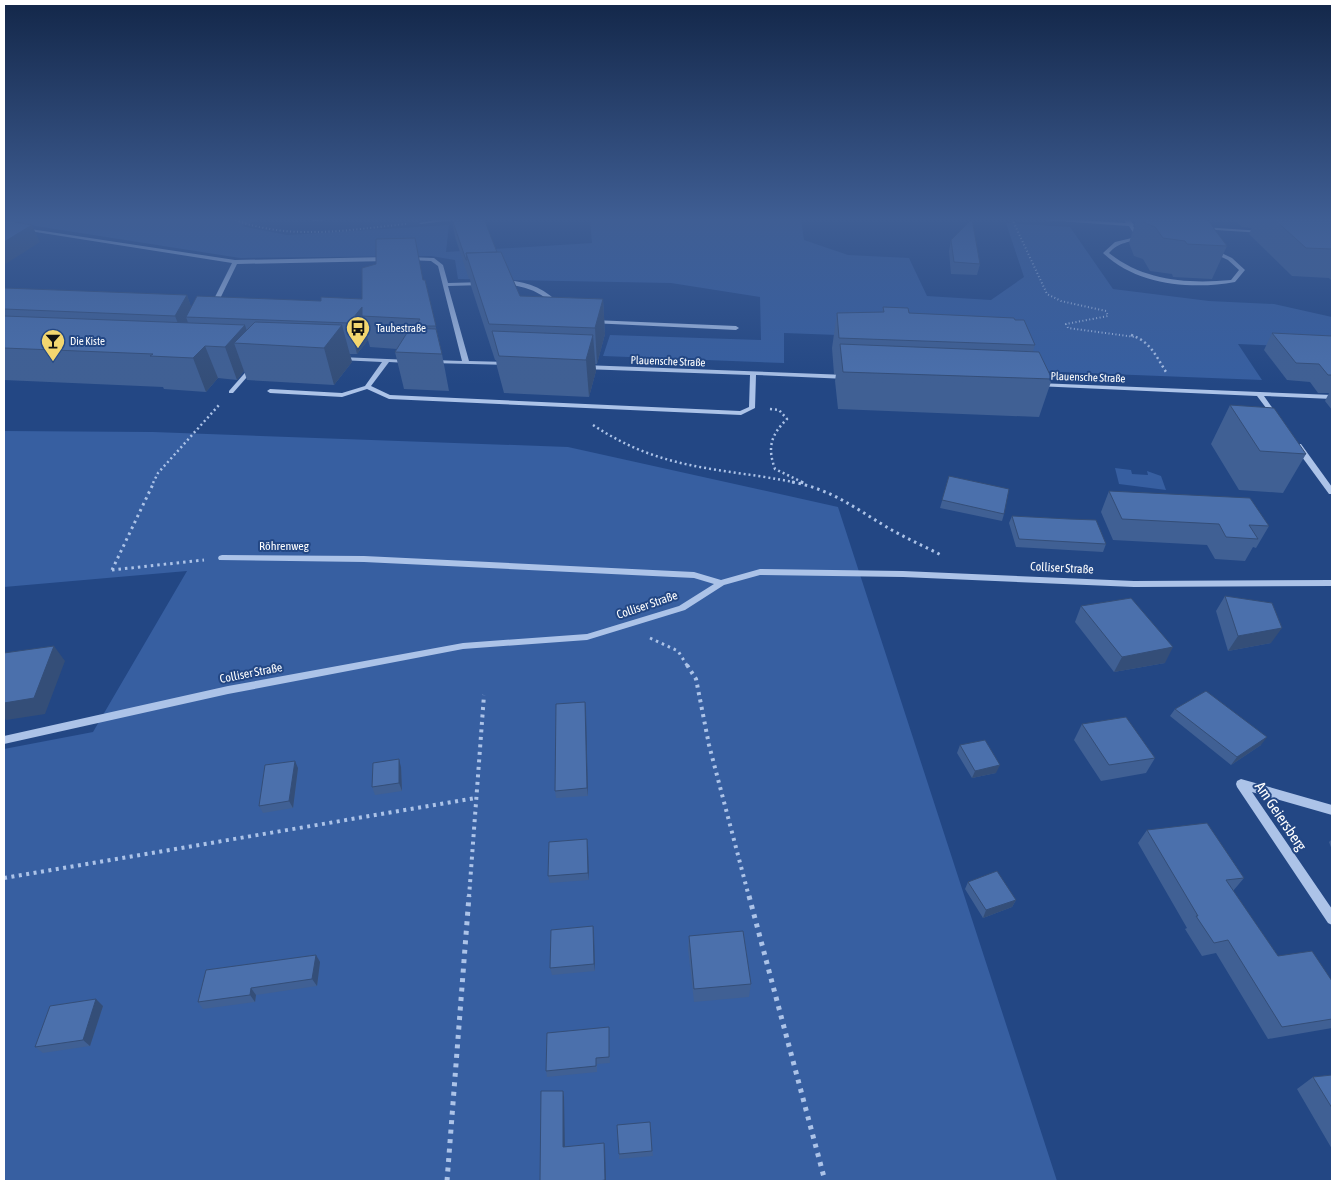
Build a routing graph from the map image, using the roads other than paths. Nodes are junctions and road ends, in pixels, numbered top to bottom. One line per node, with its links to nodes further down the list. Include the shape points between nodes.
1 (229, 274): 6 (street)
2 (443, 274): 5 (street)
3 (1141, 274): 4 (street, via 1168,280 1220,283 1233,281)
4 (1240, 274)
5 (446, 285): 7 (lane, via 522,284 549,296); 15 (street)
6 (212, 310)
7 (565, 314)
8 (585, 322): 9 (lane)
9 (736, 328)
10 (330, 358): 11 (street)
11 (387, 360): 12 (street); 21 (street)
12 (416, 361)
13 (426, 362): 15 (street)
14 (258, 363): 23 (street)
15 (466, 363): 16 (street)
16 (512, 365)
17 (578, 367): 18 (street, Plauensche Straße)
18 (753, 374): 19 (street, Plauensche Straße); 21 (street, via 752,408 741,413 389,397)
19 (851, 378)
20 (1028, 384): 24 (street, Plauensche Straße)
21 (367, 388): 22 (street, via 342,395)
22 (270, 391)
23 (231, 392)
24 (1258, 393): 25 (street, Plauensche Straße); 26 (street)
25 (1332, 397)
26 (1281, 424)
27 (1292, 439): 28 (street)
28 (1332, 492)
29 (222, 558): 30 (street, Röhrenweg, via 383,560 694,575)
30 (722, 583): 31 (street, Colliser Straße, via 760,572 903,574 1134,584); 32 (street, Colliser Straße, via 682,608 587,637 464,646 228,690)
31 (1332, 583)
32 (4, 740)
33 (1332, 810): 34 (street, Am Geiersberg, via 1241,784)
34 (1332, 919)

